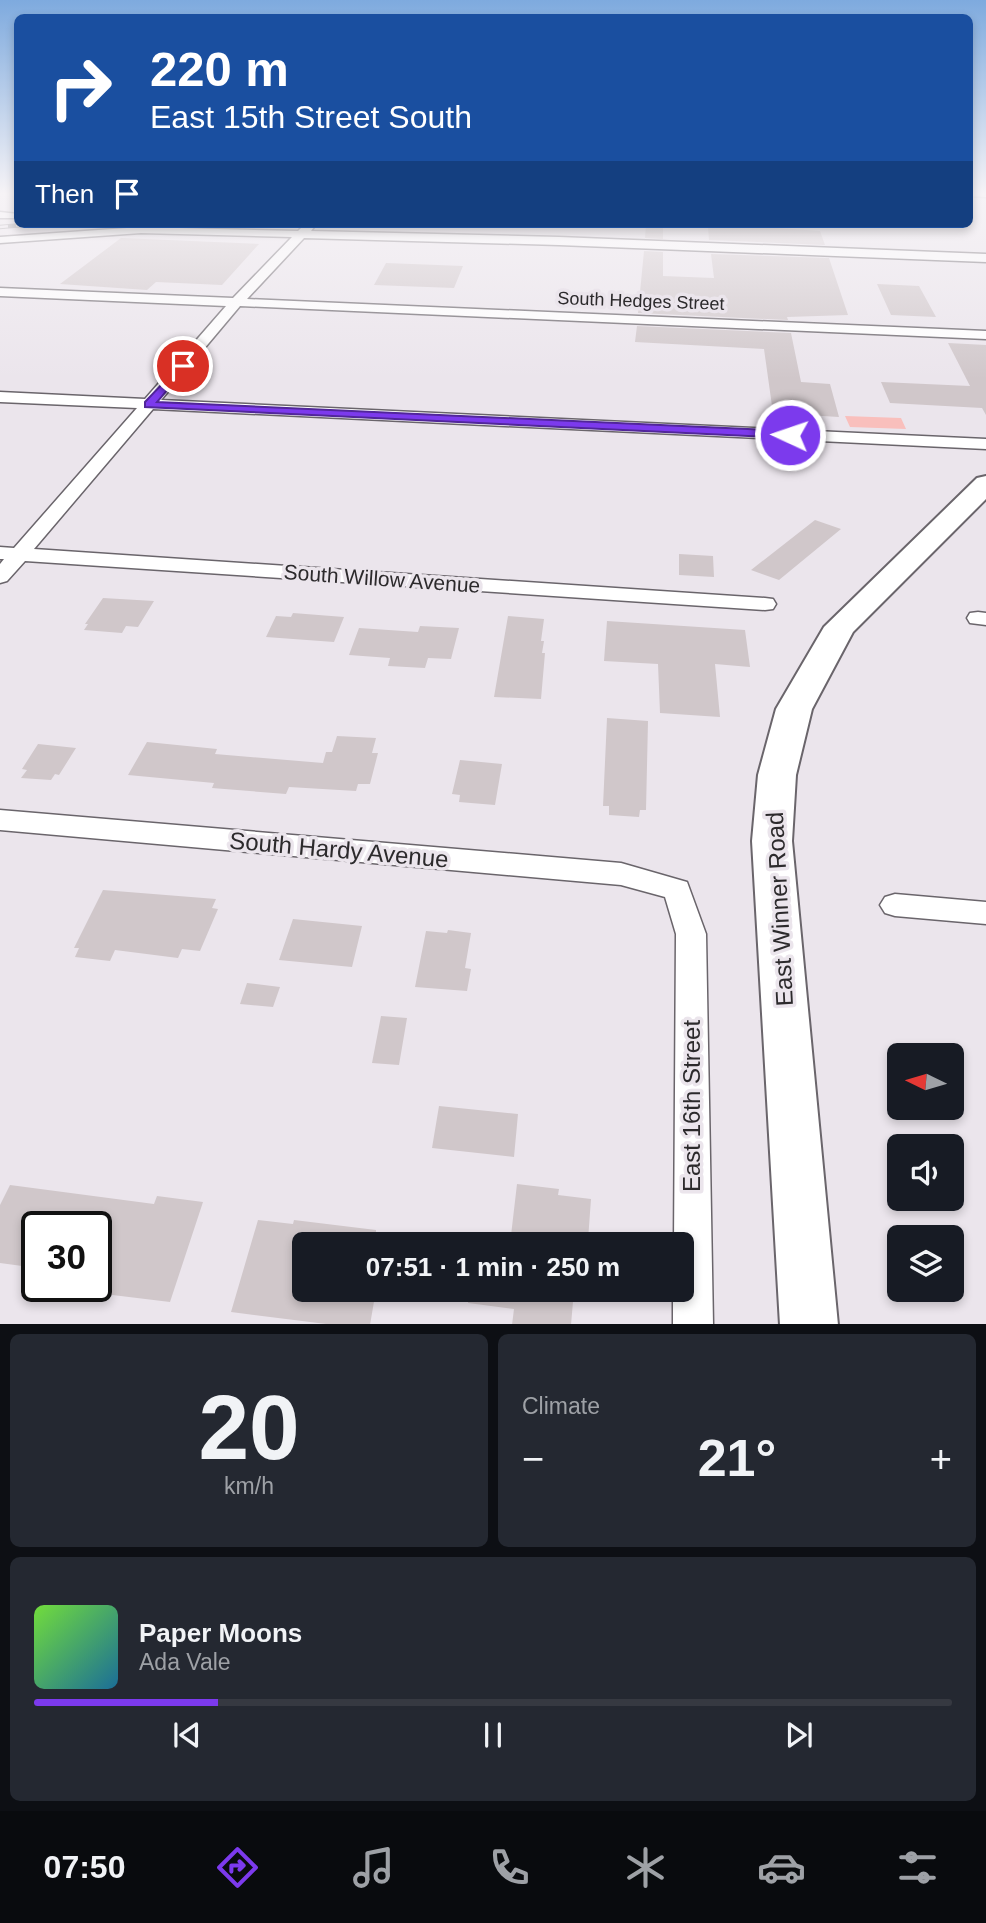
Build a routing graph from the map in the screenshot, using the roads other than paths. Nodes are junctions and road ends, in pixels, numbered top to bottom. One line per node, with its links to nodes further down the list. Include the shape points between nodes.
1 (281, 255): 5 (street)
2 (926, 255): 3 (street)
3 (986, 258)
4 (0, 292): 5 (street, South Hedges Street)
5 (236, 303): 6 (street, South Hedges Street); 8 (street)
6 (986, 335)
7 (0, 397): 8 (street)
8 (149, 405): 9 (street); 11 (street)
9 (986, 444)
10 (986, 484): 19 (street, East Winner Road, via 840,627 794,709 777,775 772,841)
11 (10, 554): 12 (street); 13 (street, South Willow Avenue)
12 (0, 577)
13 (765, 604)
14 (0, 820): 15 (street, South Hardy Avenue, via 621,874)
15 (677, 890): 18 (street, East 16th Street, via 691,934)
16 (895, 905): 17 (street)
17 (986, 912)
18 (693, 1324)
19 (809, 1324)

